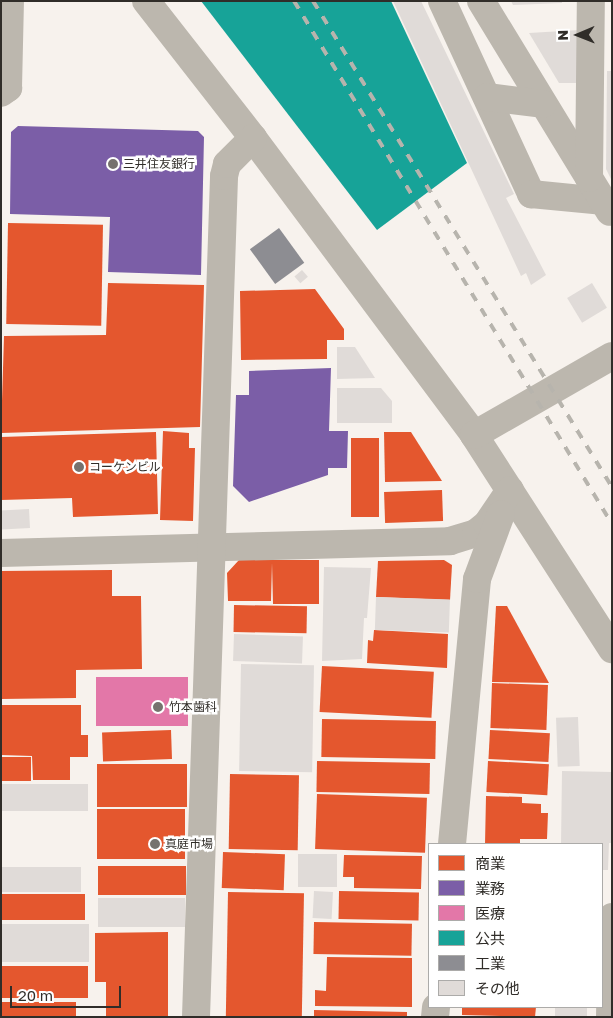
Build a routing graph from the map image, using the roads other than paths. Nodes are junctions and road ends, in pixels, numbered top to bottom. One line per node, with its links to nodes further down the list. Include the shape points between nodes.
1 (10, 1): 6 (street, via 8,88)
2 (146, 1): 9 (street)
3 (442, 1): 7 (street)
4 (481, 1): 8 (street)
5 (591, 1): 10 (street)
6 (1, 92)
7 (486, 97): 8 (street); 10 (street, via 531,194)
8 (543, 104): 10 (street)
9 (253, 138): 12 (street); 14 (street, via 227,164 224,176)
10 (601, 198)
11 (612, 356): 12 (street)
12 (474, 435): 13 (street)
13 (510, 490): 14 (street, via 487,524 476,533 450,541); 16 (street); 17 (street, via 477,579)
14 (210, 547): 15 (street); 19 (street)
15 (1, 553)
16 (612, 649)
17 (452, 843)
18 (612, 917): 20 (street)
19 (196, 1017)
20 (610, 1017)

